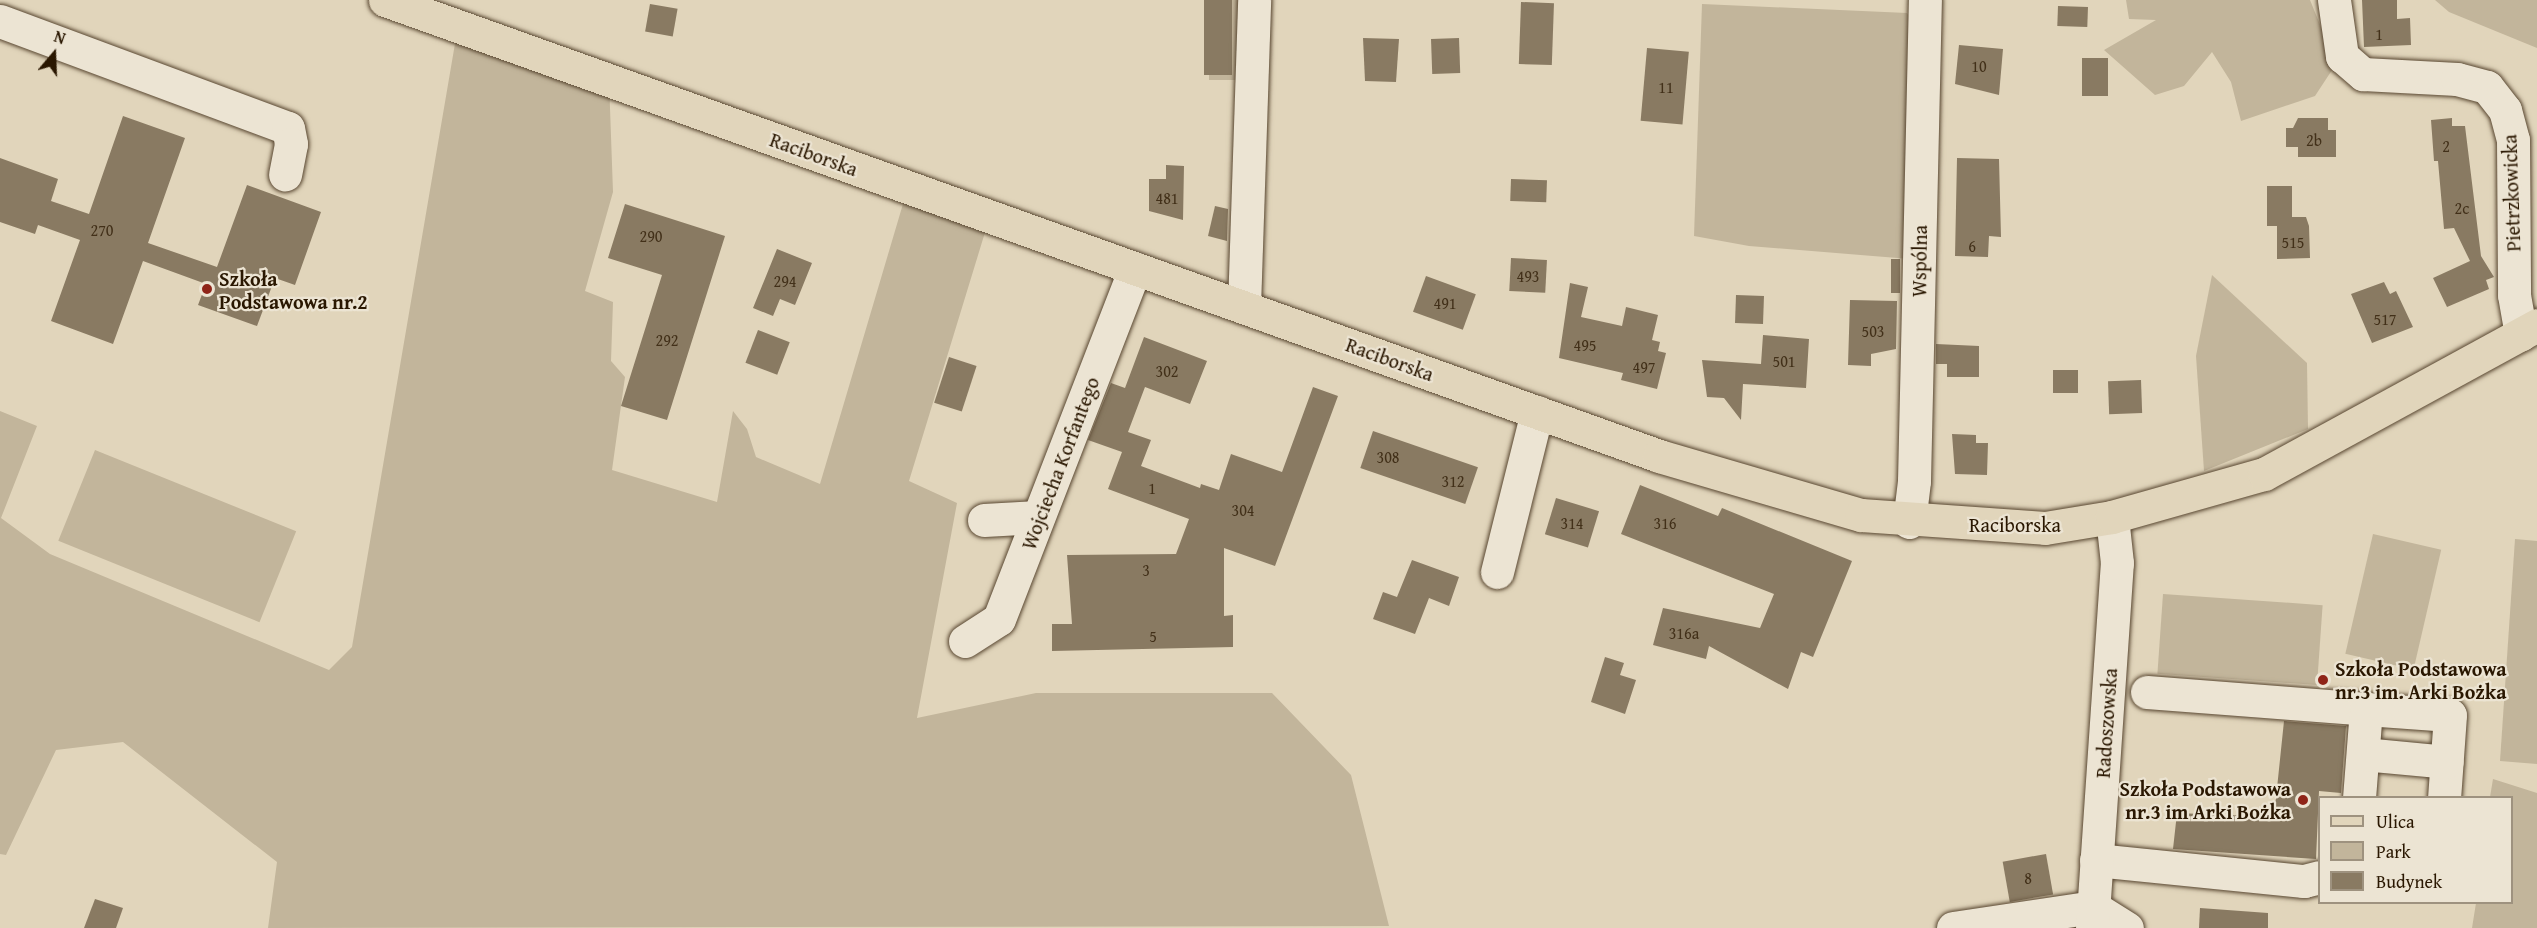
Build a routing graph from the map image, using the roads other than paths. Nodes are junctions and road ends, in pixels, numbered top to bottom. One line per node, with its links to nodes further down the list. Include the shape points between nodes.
1 (385, 0): 7 (main road, Raciborska)
2 (1254, 0): 8 (street)
3 (1925, 0): 14 (street, Wspólna, via 1914,481)
4 (2334, 0): 9 (street, Pietrzkowicka, via 2342,56 2363,74 2457,79 2487,87 2505,110 2513,140 2514,295)
5 (0, 21): 6 (street, via 288,128 291,144)
6 (285, 174)
7 (1135, 268): 8 (main road, Raciborska); 11 (street, Wojciecha Korfantego)
8 (1244, 307): 10 (main road, Raciborska)
9 (2529, 330): 12 (main road, Raciborska, via 2264,474)
10 (1537, 412): 14 (main road, Raciborska, via 1795,499); 15 (street)
11 (1038, 517): 13 (street); 16 (street, Wojciecha Korfantego, via 999,619)
12 (2112, 517): 14 (main road, Raciborska, via 2045,528); 23 (street, Radoszowska, via 2117,563)
13 (984, 520)
14 (1909, 522)
15 (1497, 572)
16 (965, 641)
17 (2147, 692): 18 (street)
18 (2366, 709): 19 (street); 20 (street, via 2450,716)
19 (2363, 754): 20 (street); 21 (street)
20 (2447, 762): 22 (street)
21 (2359, 796)
22 (2444, 796)
23 (2096, 860): 24 (street, via 2304,881); 25 (street, Radoszowska)
24 (2318, 877)
25 (2092, 918): 26 (street); 27 (street)
26 (1953, 928)
27 (2127, 928)

